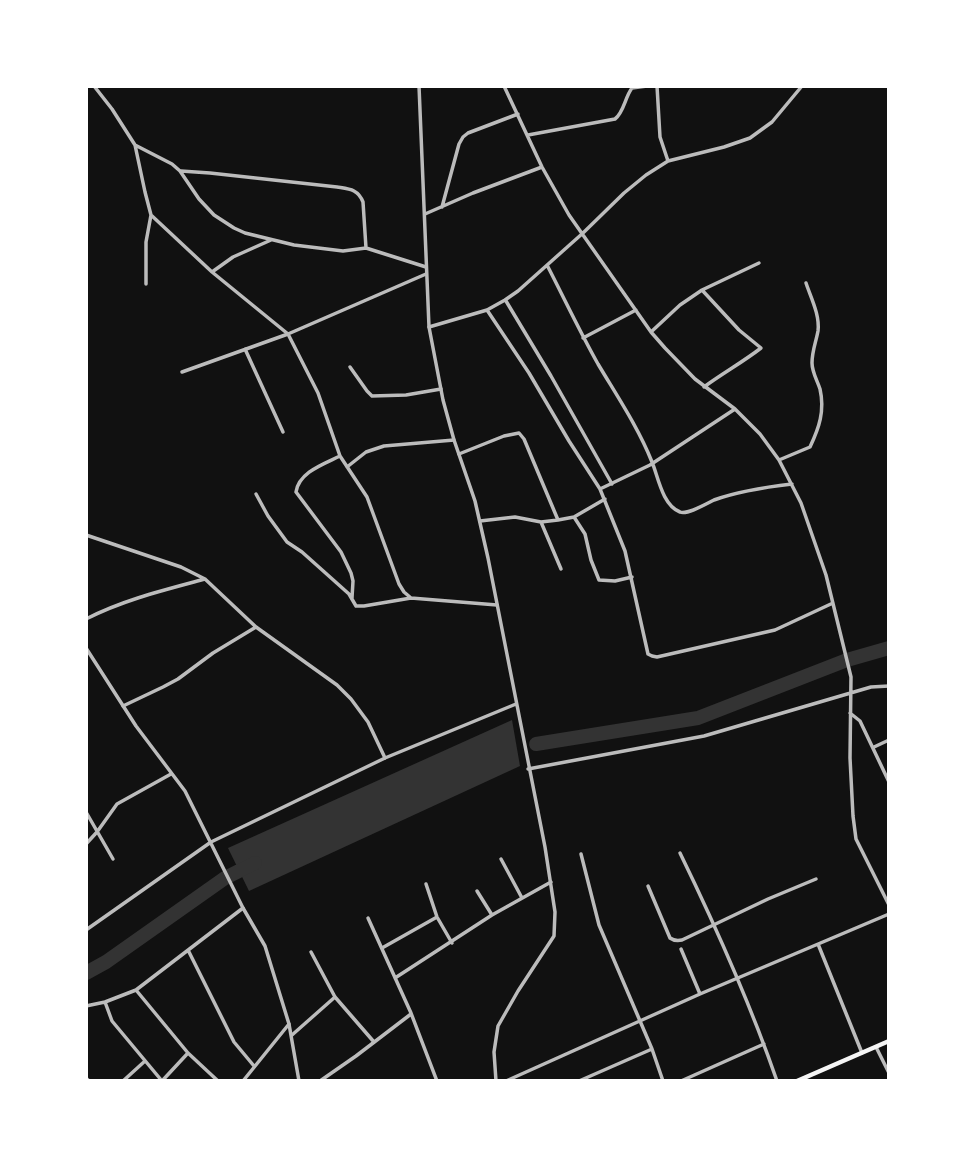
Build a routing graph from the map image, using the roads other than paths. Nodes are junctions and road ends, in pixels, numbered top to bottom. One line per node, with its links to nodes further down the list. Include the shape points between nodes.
1 (94, 86): 9 (street)
2 (420, 86): 14 (street)
3 (504, 86): 7 (street)
4 (647, 86): 8 (street, via 632,88 615,119)
5 (657, 86): 10 (street, via 660,137)
6 (802, 86): 10 (street, via 772,122 750,138)
7 (518, 114): 8 (street); 13 (street, via 463,137)
8 (528, 135): 11 (street)
9 (135, 145): 12 (street); 15 (street)
10 (668, 161): 16 (street, via 624,193)
11 (542, 167): 13 (street); 16 (street)
12 (180, 171): 17 (street, via 214,215 234,229); 18 (street, via 356,191 363,202)
13 (442, 207): 14 (street)
14 (425, 214): 21 (street)
15 (151, 215): 22 (street); 25 (street)
16 (583, 233): 20 (street); 29 (street)
17 (271, 239): 18 (street, via 343,251); 22 (street)
18 (366, 248): 21 (street)
19 (759, 263): 26 (street)
20 (547, 265): 27 (street); 33 (street)
21 (426, 267): 23 (street)
22 (212, 272): 32 (street)
23 (426, 274): 30 (street); 32 (street)
24 (806, 283): 44 (street, via 818,323 812,367 822,409 810,447)
25 (146, 284)
26 (702, 290): 31 (street); 37 (street, via 761,348)
27 (505, 300): 28 (street); 47 (street)
28 (487, 310): 30 (street); 49 (street)
29 (636, 310): 31 (street); 33 (street)
30 (429, 327): 38 (street)
31 (651, 331): 37 (street)
32 (288, 334): 34 (street); 43 (street, via 318,393)
33 (583, 338): 45 (street)
34 (245, 349): 36 (street); 40 (street)
35 (350, 367): 38 (street, via 372,396)
36 (182, 372)
37 (704, 387): 39 (street)
38 (441, 389): 41 (street)
39 (735, 410): 44 (street); 45 (street)
40 (283, 432)
41 (454, 440): 42 (street); 46 (street, via 384,446 366,452)
42 (459, 454): 53 (street, via 519,433); 54 (street)
43 (340, 456): 46 (street); 60 (street, via 313,469 296,492 341,552 353,581)
44 (779, 460): 48 (street)
45 (653, 463): 47 (street); 48 (street, via 663,495 682,513 723,497)
46 (347, 467): 61 (street, via 367,497 399,584)
47 (612, 484): 49 (street)
48 (792, 484): 62 (street, via 812,531)
49 (600, 489): 51 (street)
50 (256, 494): 60 (street, via 287,542)
51 (605, 499): 52 (street); 58 (street)
52 (574, 517): 53 (street); 58 (street, via 585,534 599,580)
53 (558, 520): 55 (street)
54 (480, 521): 55 (street, via 515,517); 63 (street)
55 (541, 522): 57 (street)
56 (86, 535): 59 (street)
57 (561, 569)
58 (632, 577): 62 (street, via 649,654 657,657 775,630)
59 (205, 579): 64 (street, via 130,600); 65 (street)
60 (352, 598): 61 (street, via 359,607)
61 (411, 598): 63 (street)
62 (833, 603): 68 (street)
63 (497, 605): 69 (street)
64 (86, 619)
65 (256, 627): 70 (street, via 163,688); 74 (street, via 351,699)
66 (86, 648): 70 (street)
67 (889, 686): 68 (street)
68 (851, 693): 71 (street); 75 (street, via 704,736)
69 (517, 704): 74 (street); 75 (street)
70 (123, 706): 76 (street)
71 (850, 713): 73 (street, via 860,720); 92 (street, via 856,839)
72 (889, 740): 73 (street)
73 (874, 747): 77 (street)
74 (385, 758): 80 (street)
75 (528, 769): 87 (street)
76 (171, 774): 79 (street, via 117,804); 80 (street)
77 (889, 782)
78 (86, 812): 79 (street)
79 (97, 832): 81 (street); 84 (street)
80 (211, 842): 93 (street); 99 (street)
81 (86, 844)
82 (680, 853): 98 (street)
83 (582, 854): 114 (street, via 599,925)
84 (113, 859)
85 (501, 859): 91 (street)
86 (816, 879): 98 (street)
87 (551, 881): 91 (street); 134 (street, via 554,936 498,1026)
88 (426, 884): 96 (street)
89 (648, 886): 98 (street, via 672,940)
90 (477, 891): 95 (street)
91 (522, 898): 95 (street)
92 (889, 905)
93 (243, 908): 104 (street); 115 (street, via 265,946)
94 (889, 914): 101 (street)
95 (492, 915): 100 (street)
96 (437, 917): 100 (street); 102 (street)
97 (368, 918): 102 (street)
98 (713, 925): 107 (street)
99 (86, 930)
100 (453, 943): 106 (street)
101 (818, 944): 107 (street); 123 (street)
102 (382, 948): 106 (street)
103 (681, 949): 109 (street)
104 (188, 950): 108 (street); 125 (street, via 234,1042)
105 (311, 952): 110 (street)
106 (395, 978): 113 (street)
107 (737, 979): 109 (street); 119 (street)
108 (136, 990): 111 (street); 122 (street)
109 (700, 994): 114 (street)
110 (335, 997): 116 (street); 118 (street)
111 (105, 1002): 112 (street); 124 (street, via 112,1021)
112 (86, 1006)
113 (411, 1013): 118 (street); 133 (street)
114 (640, 1021): 121 (street); 135 (street)
115 (289, 1024): 116 (street); 125 (street)
116 (292, 1035): 131 (street)
117 (889, 1041): 120 (main road)
118 (374, 1042): 132 (street)
119 (764, 1044): 138 (street); 139 (street)
120 (876, 1047): 123 (main road); 126 (street)
121 (652, 1049): 136 (street); 137 (street)
122 (188, 1053): 128 (street); 129 (street)
123 (862, 1053): 140 (main road)
124 (145, 1061): 127 (street); 128 (street)
125 (254, 1066): 130 (street)
126 (889, 1073)
127 (123, 1081)
128 (162, 1081)
129 (218, 1081)
130 (243, 1081)
131 (299, 1081)
132 (320, 1081)
133 (437, 1081)
134 (496, 1081)
135 (506, 1081)
136 (579, 1081)
137 (663, 1081)
138 (681, 1081)
139 (777, 1081)
140 (797, 1081)

